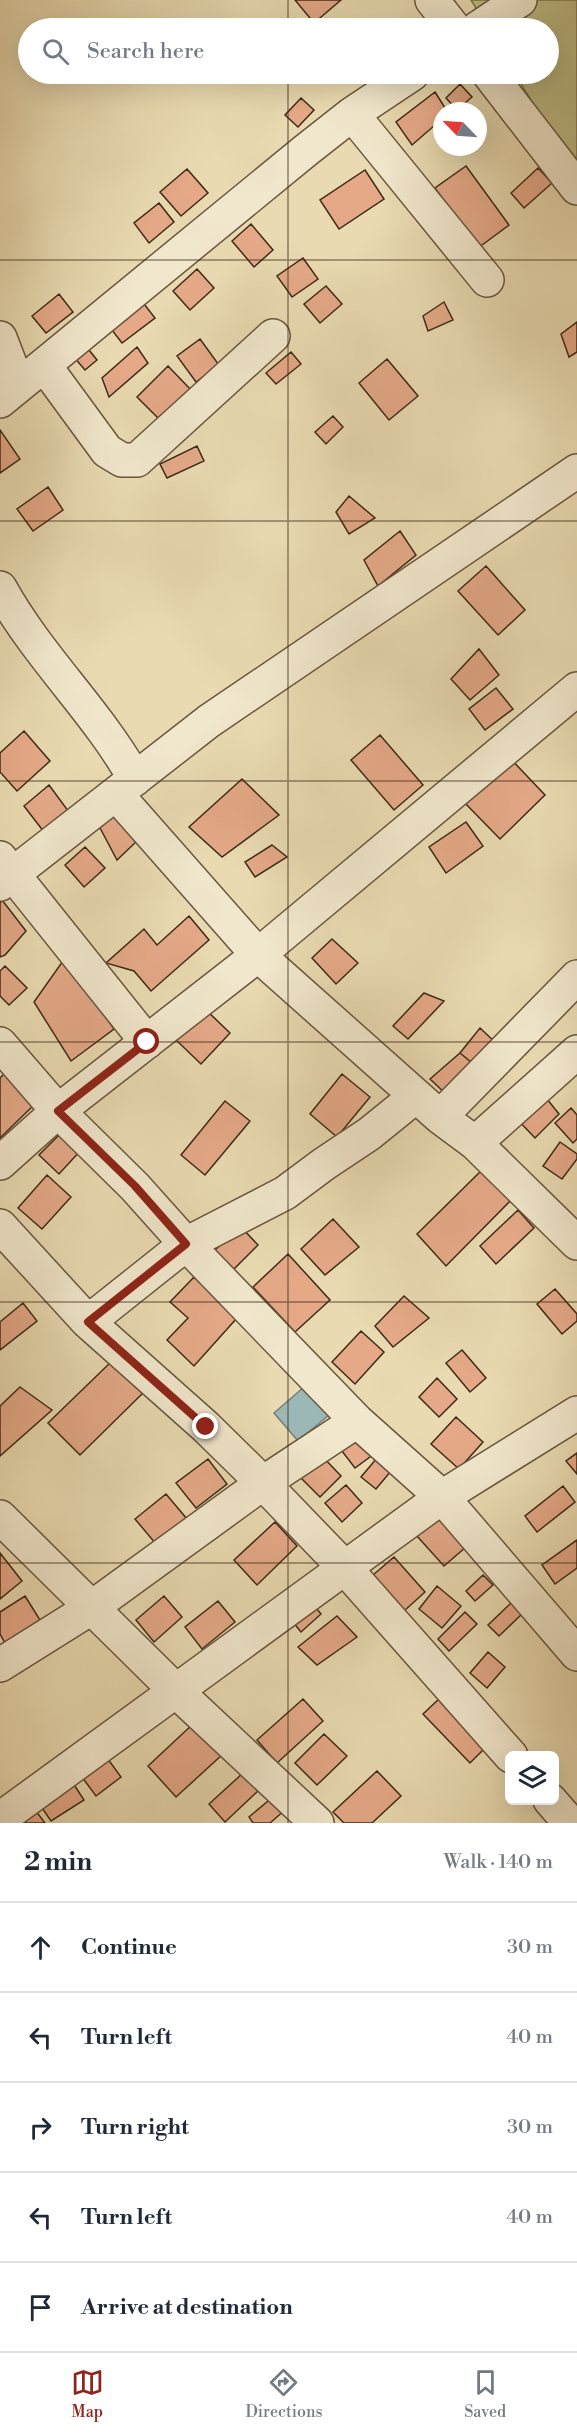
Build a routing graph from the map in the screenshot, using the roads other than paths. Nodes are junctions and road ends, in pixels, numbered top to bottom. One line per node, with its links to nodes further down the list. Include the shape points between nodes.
1 (432, 0): 3 (street)
2 (520, 0): 4 (street)
3 (446, 18)
4 (493, 18)
5 (397, 84): 7 (street)
6 (497, 84): 8 (street)
7 (352, 114): 9 (street); 12 (street)
8 (577, 188)
9 (488, 280)
10 (273, 336): 12 (street, via 137,460 122,460 107,451)
11 (0, 339): 13 (street)
12 (44, 365): 13 (street)
13 (9, 393)
14 (577, 471): 17 (street, via 209,721)
15 (0, 588): 17 (street, via 119,750)
16 (577, 689): 19 (street)
17 (126, 787): 18 (street); 19 (street)
18 (4, 872): 21 (street)
19 (258, 955): 21 (street); 24 (street)
20 (577, 976): 24 (street)
21 (147, 1042): 25 (street)
22 (0, 1044): 25 (street)
23 (577, 1052): 26 (street)
24 (428, 1106): 26 (street); 30 (street, via 369,1134 285,1193)
25 (58, 1111): 27 (street); 30 (street, via 135,1186)
26 (475, 1143): 29 (street)
27 (0, 1163)
28 (0, 1226): 31 (street)
29 (577, 1243)
30 (186, 1244): 31 (street); 33 (street)
31 (88, 1322): 34 (street)
32 (577, 1413): 35 (street)
33 (357, 1420): 34 (street); 35 (street)
34 (263, 1483): 37 (street); 38 (street)
35 (442, 1497): 37 (street); 39 (street)
36 (0, 1516): 38 (street)
37 (344, 1567): 41 (street); 42 (street)
38 (91, 1608): 40 (street); 41 (street)
39 (577, 1654)
40 (0, 1665)
41 (175, 1690): 44 (street); 45 (street)
42 (507, 1751)
43 (554, 1805): 46 (street)
44 (7, 1819)
45 (317, 1823)
46 (570, 1823)

